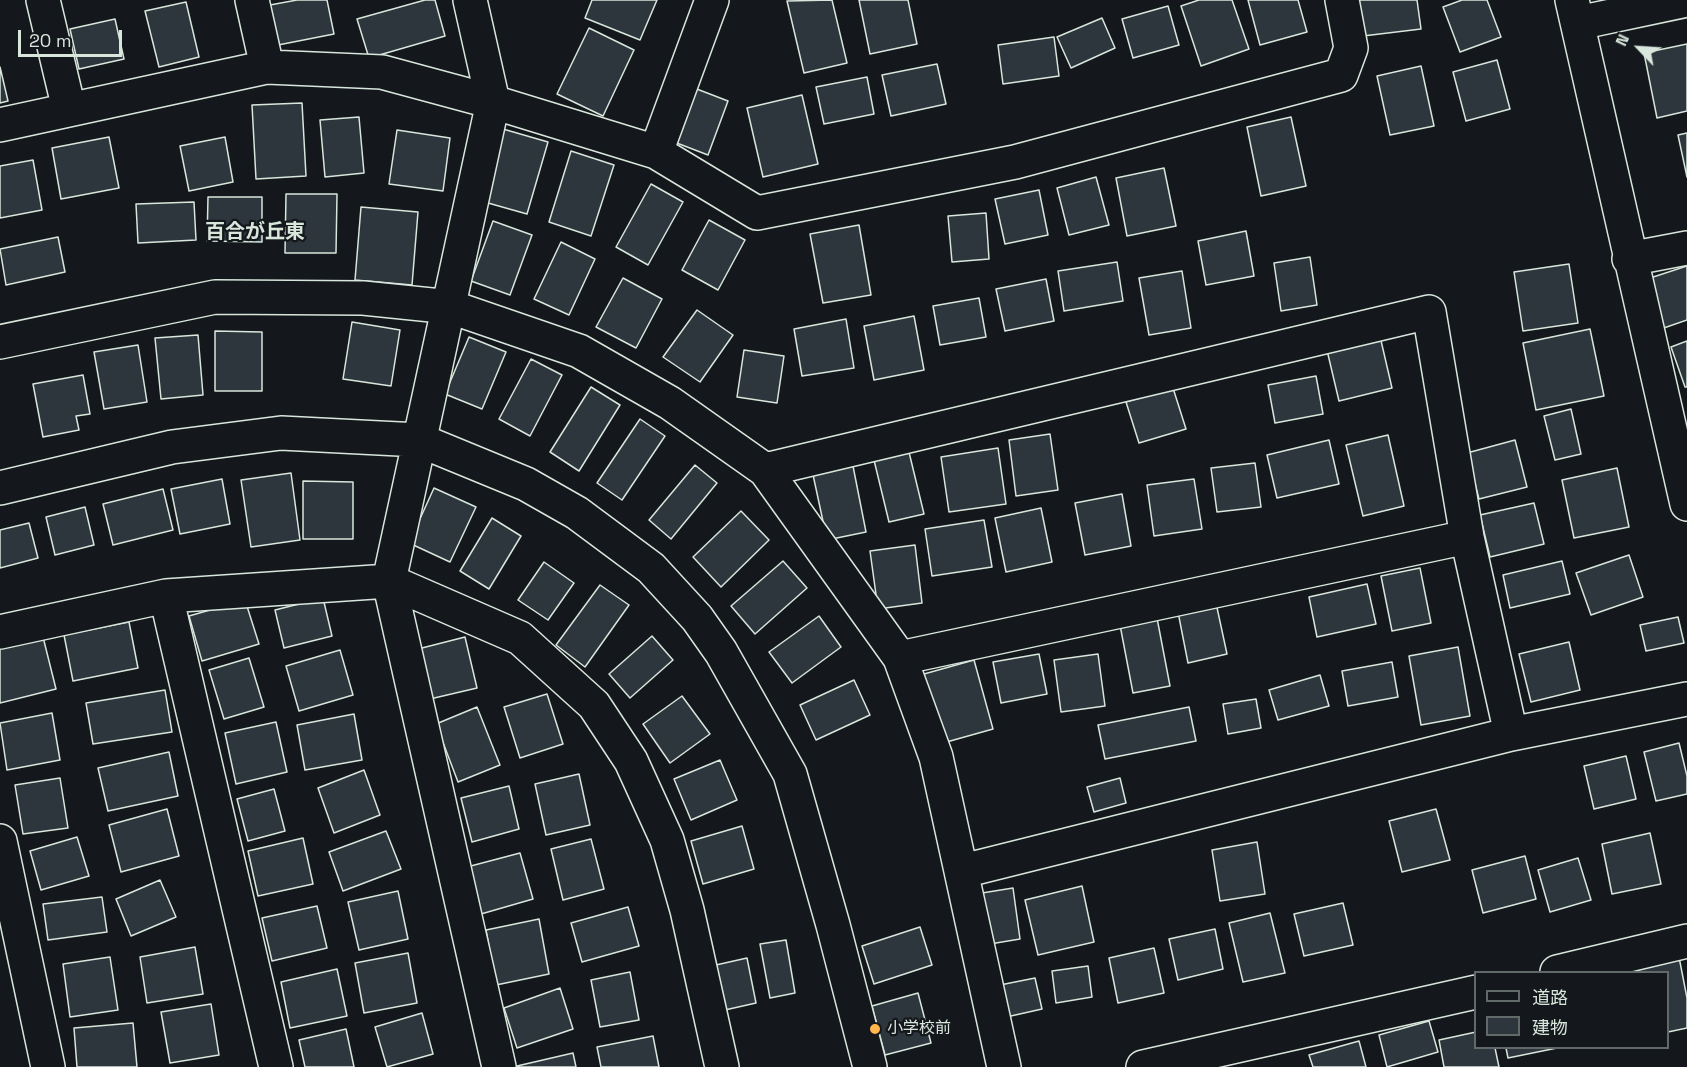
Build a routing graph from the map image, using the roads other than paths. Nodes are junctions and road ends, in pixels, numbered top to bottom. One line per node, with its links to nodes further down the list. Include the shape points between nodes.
1 (43, 0): 10 (street)
2 (252, 0): 8 (street)
3 (470, 0): 9 (street)
4 (712, 0): 12 (street)
5 (1342, 0): 12 (street, via 1351,48 1341,75 1015,162 758,213)
6 (1687, 0): 7 (street)
7 (1575, 11): 14 (street)
8 (267, 67): 9 (street, via 382,72); 10 (street)
9 (493, 102): 12 (street); 15 (street)
10 (69, 109): 11 (street)
11 (0, 125)
12 (656, 152)
13 (1687, 248): 14 (street)
14 (1629, 259): 20 (street)
15 (451, 307): 16 (street, via 363,298 215,297); 17 (street); 18 (street, via 579,351 670,403)
16 (0, 342)
17 (419, 440): 19 (street, via 281,434 172,447); 22 (street); 37 (street, via 526,484 577,513 651,568 697,618 721,652 789,774)
18 (765, 470): 21 (street, via 1429,312); 25 (street)
19 (0, 488)
20 (1687, 504)
21 (1467, 537): 25 (street); 27 (street)
22 (389, 581): 23 (street); 35 (street); 36 (street, via 520,638 594,705 631,761 667,840)
23 (166, 596): 24 (street); 34 (street)
24 (0, 632)
25 (900, 658): 29 (street, via 936,757)
26 (1687, 699): 27 (street)
27 (1511, 734): 29 (street)
28 (0, 840): 33 (street)
29 (963, 871): 38 (street)
30 (1687, 941): 31 (street)
31 (1561, 971)
32 (1474, 992): 39 (street)
33 (48, 1067)
34 (276, 1067)
35 (499, 1067)
36 (722, 1067)
37 (870, 1067)
38 (1004, 1067)
39 (1143, 1067)

